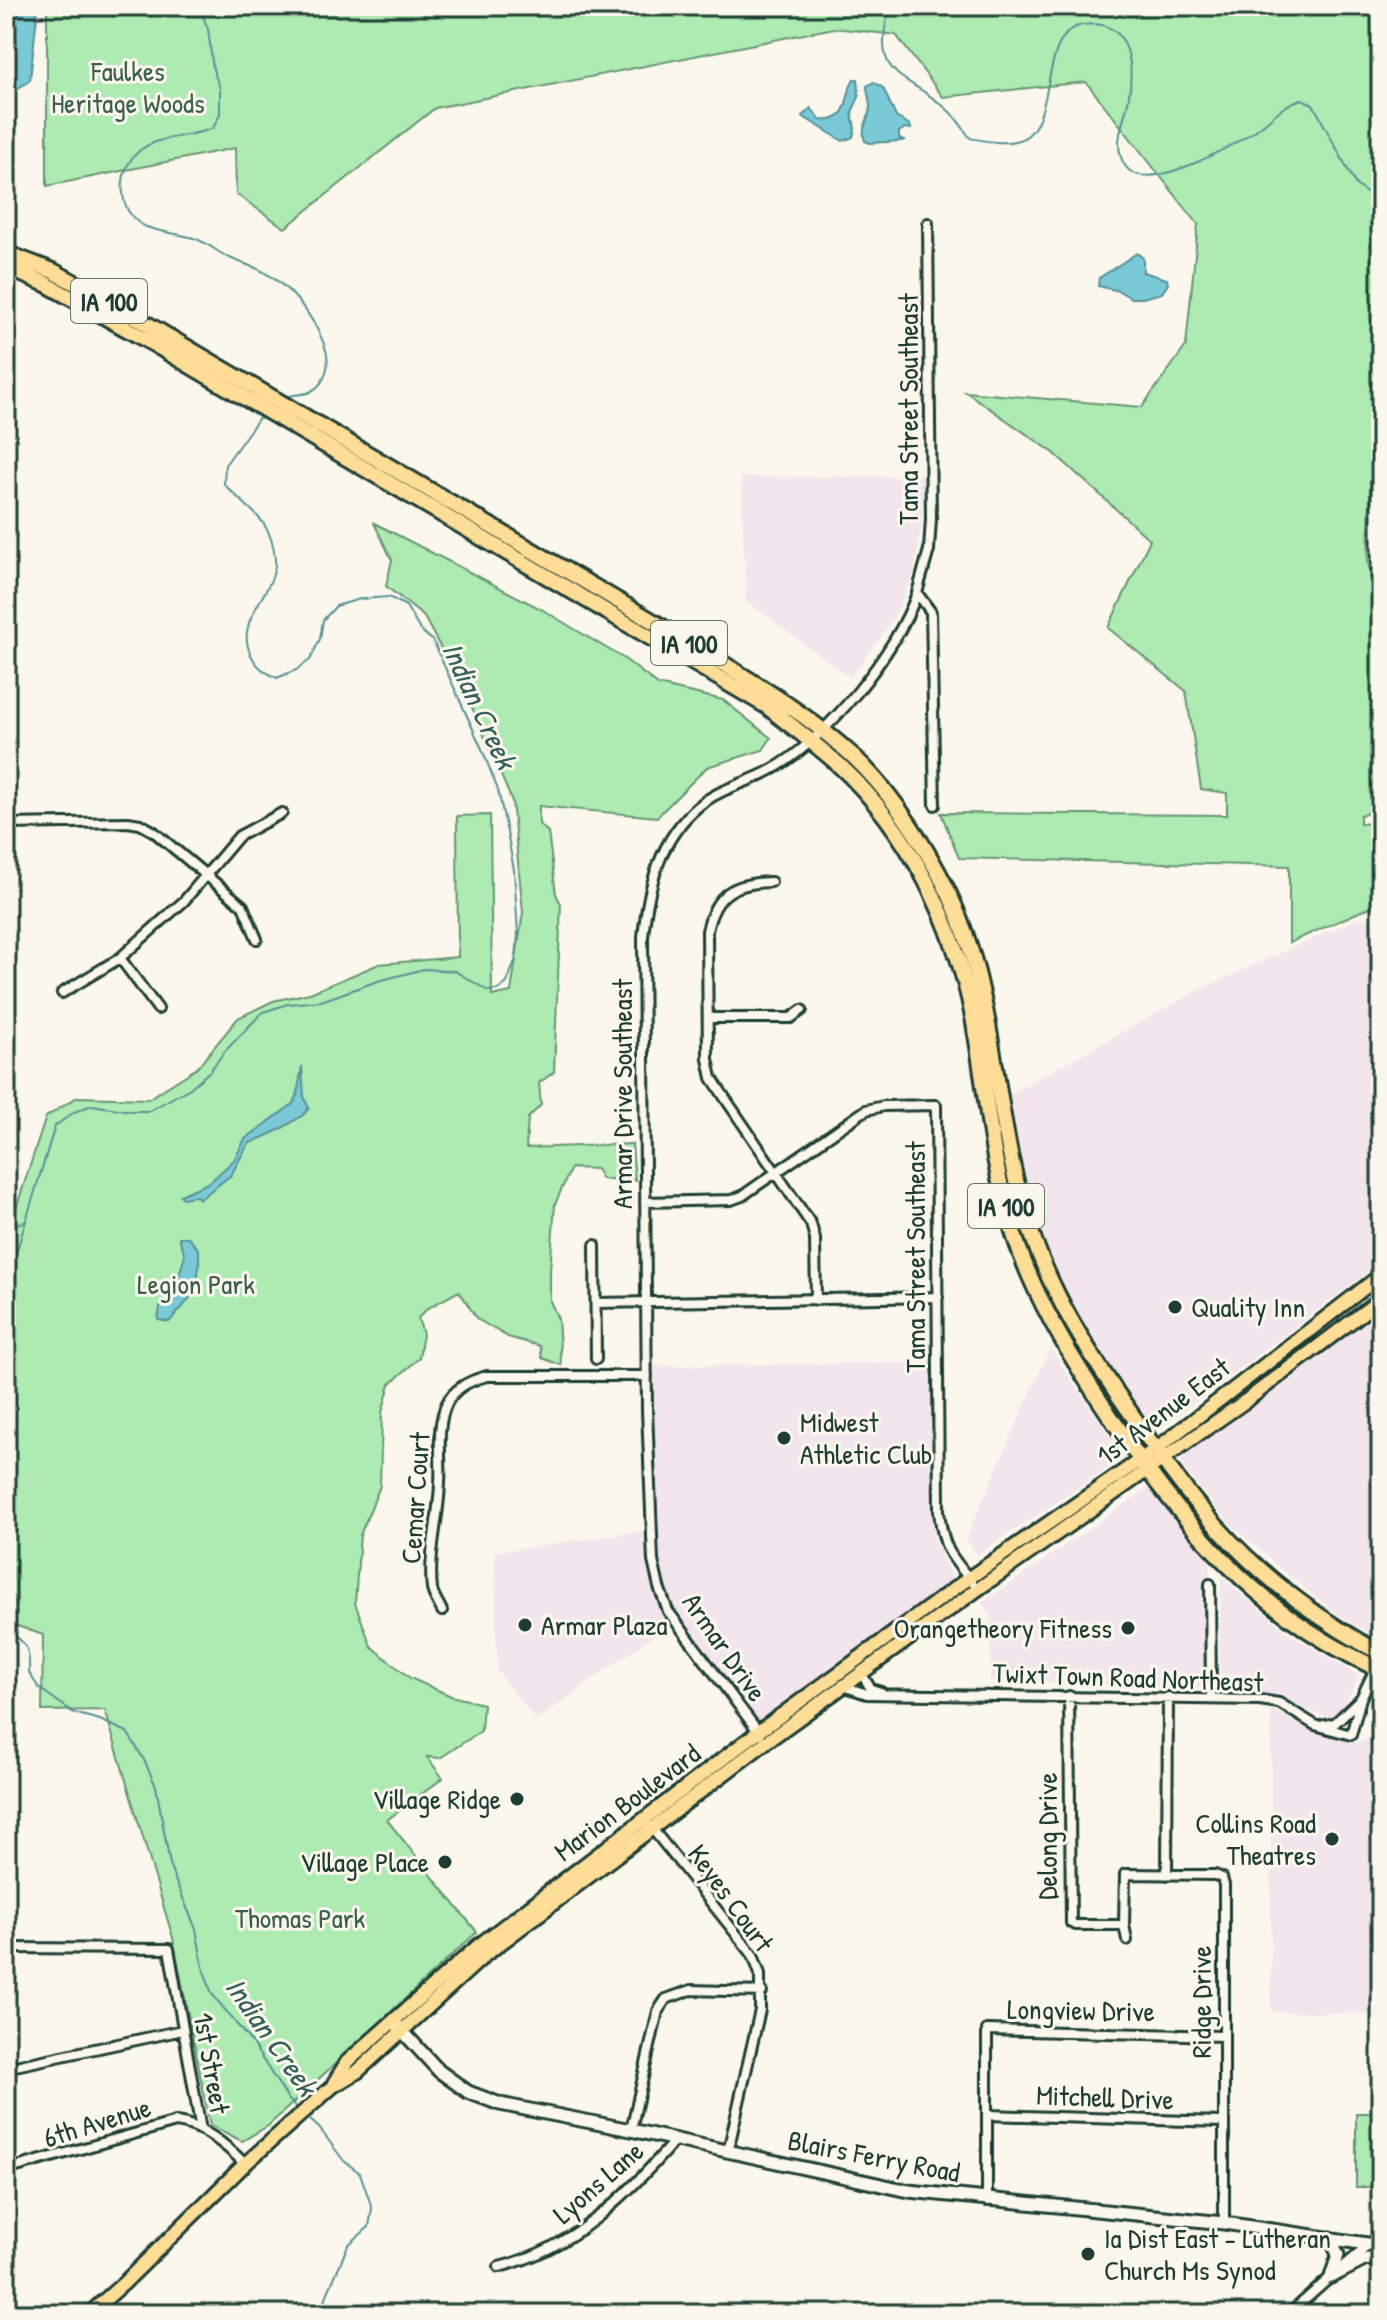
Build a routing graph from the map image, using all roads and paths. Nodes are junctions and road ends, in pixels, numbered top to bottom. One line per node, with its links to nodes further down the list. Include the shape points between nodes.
1 (928, 223): 5 (street, Tama Street Southeast, via 931,519)
2 (6, 253): 4 (highway, IA 100, via 101,297)
3 (6, 267): 4 (highway, IA 100)
4 (204, 365): 6 (highway, IA 100)
5 (917, 593): 6 (street, Tama Street Southeast, via 888,653); 7 (street, via 931,612)
6 (816, 736): 19 (street, Armar Drive Southeast, via 772,770 699,805 661,855 648,891 643,937); 29 (highway, IA 100, via 853,757 887,796 920,841 960,916 988,1013 1026,1223 1069,1321); 30 (highway, IA 100, via 881,812 933,897 965,982 1011,1226 1060,1335)
7 (935, 805)
8 (282, 813): 10 (street, via 239,836)
9 (6, 824): 10 (street, via 140,824)
10 (207, 876): 12 (street, via 243,906); 13 (street)
11 (771, 882): 17 (street, via 738,886 711,914)
12 (257, 939)
13 (120, 958): 14 (street); 15 (street)
14 (62, 993)
15 (158, 1009)
16 (802, 1010): 17 (street, via 791,1018)
17 (708, 1018): 18 (street, via 712,1078)
18 (777, 1172): 19 (street, via 731,1200); 22 (street, Tama Street Southeast, via 866,1110 936,1105); 24 (street, via 811,1224)
19 (645, 1202): 26 (street, Armar Drive Southeast)
20 (595, 1245): 25 (street)
21 (1381, 1275): 29 (main road, 1st Avenue East)
22 (938, 1297): 24 (street); 32 (street, Tama Street Southeast, via 942,1540)
23 (1381, 1299): 29 (main road, 1st Avenue East, via 1247,1400)
24 (816, 1300): 26 (street)
25 (596, 1303): 26 (street); 27 (street)
26 (646, 1303): 28 (street, Armar Drive Southeast)
27 (596, 1359)
28 (647, 1376): 31 (street, Armar Drive Southeast); 34 (street, Cemar Court, via 487,1376 457,1390 442,1416 433,1535 433,1592)
29 (1159, 1454): 30 (main road, 1st Avenue East); 35 (highway, IA 100, via 1218,1529)
30 (1143, 1465): 32 (main road, 1st Avenue East); 35 (highway, IA 100, via 1203,1542 1244,1581 1348,1656)
31 (652, 1527): 44 (street, Armar Drive, via 653,1561 668,1611)
32 (973, 1583): 36 (main road, Marion Boulevard); 37 (main road, Marion Boulevard)
33 (1210, 1584): 41 (street)
34 (442, 1611)
35 (1379, 1663): 42 (street, Twixt Town Road Northeast)
36 (861, 1673): 37 (main road, Marion Boulevard); 38 (street, via 871,1689)
37 (839, 1681): 38 (street, Twixt Town Road Northeast, via 867,1694); 44 (main road, Marion Boulevard)
38 (889, 1694): 39 (street, Twixt Town Road Northeast)
39 (1069, 1696): 40 (street, Twixt Town Road Northeast); 47 (street, Delong Drive, via 1071,1923)
40 (1168, 1697): 41 (street, Twixt Town Road Northeast); 46 (street)
41 (1211, 1697): 43 (street, Twixt Town Road Northeast, via 1279,1703)
42 (1361, 1698): 43 (street, Twixt Town Road Northeast, via 1335,1723); 43 (street, Twixt Town Road Northeast, via 1351,1735)
43 (1319, 1726)
44 (762, 1737): 45 (main road, Marion Boulevard)
45 (648, 1824): 50 (street, Keyes Court, via 753,1955); 51 (main road, Marion Boulevard)
46 (1167, 1875): 47 (street, Ridge Drive, via 1125,1874); 53 (street, Ridge Drive, via 1222,1878)
47 (1124, 1925): 48 (street)
48 (1127, 1940)
49 (6, 1948): 52 (street, 1st Street, via 169,1949)
50 (762, 1992): 58 (street, via 691,1990 666,1999 658,2011); 60 (street, Keyes Court)
51 (397, 2025): 58 (main road, Blairs Ferry Road, via 439,2071 468,2092 500,2104); 61 (main road, Marion Boulevard, via 357,2072 333,2086)
52 (183, 2030): 54 (street); 57 (street, 1st Street)
53 (1223, 2036): 55 (street, Longview Drive, via 987,2030); 56 (street, Ridge Drive)
54 (6, 2068)
55 (987, 2115): 56 (street, Mitchell Drive); 63 (street)
56 (1222, 2122): 64 (street, Ridge Drive)
57 (201, 2130): 61 (street, 1st Street); 62 (street, 6th Avenue, via 167,2123)
58 (631, 2130): 59 (main road, Blairs Ferry Road)
59 (675, 2140): 60 (main road, Blairs Ferry Road); 69 (street, Lyons Lane, via 578,2234 547,2252)
60 (728, 2151): 63 (main road, Blairs Ferry Road, via 909,2191)
61 (245, 2164): 71 (main road, Marion Boulevard)
62 (6, 2170)
63 (987, 2201): 64 (main road, Blairs Ferry Road)
64 (1224, 2223): 66 (main road, Blairs Ferry Road)
65 (1381, 2235): 67 (street)
66 (1331, 2238): 67 (main road, Blairs Ferry Road); 70 (main road, via 1338,2255)
67 (1375, 2245): 70 (street)
68 (1381, 2257): 70 (main road)
69 (499, 2267)
70 (1331, 2277): 72 (street)
71 (89, 2314)
72 (1289, 2314)

